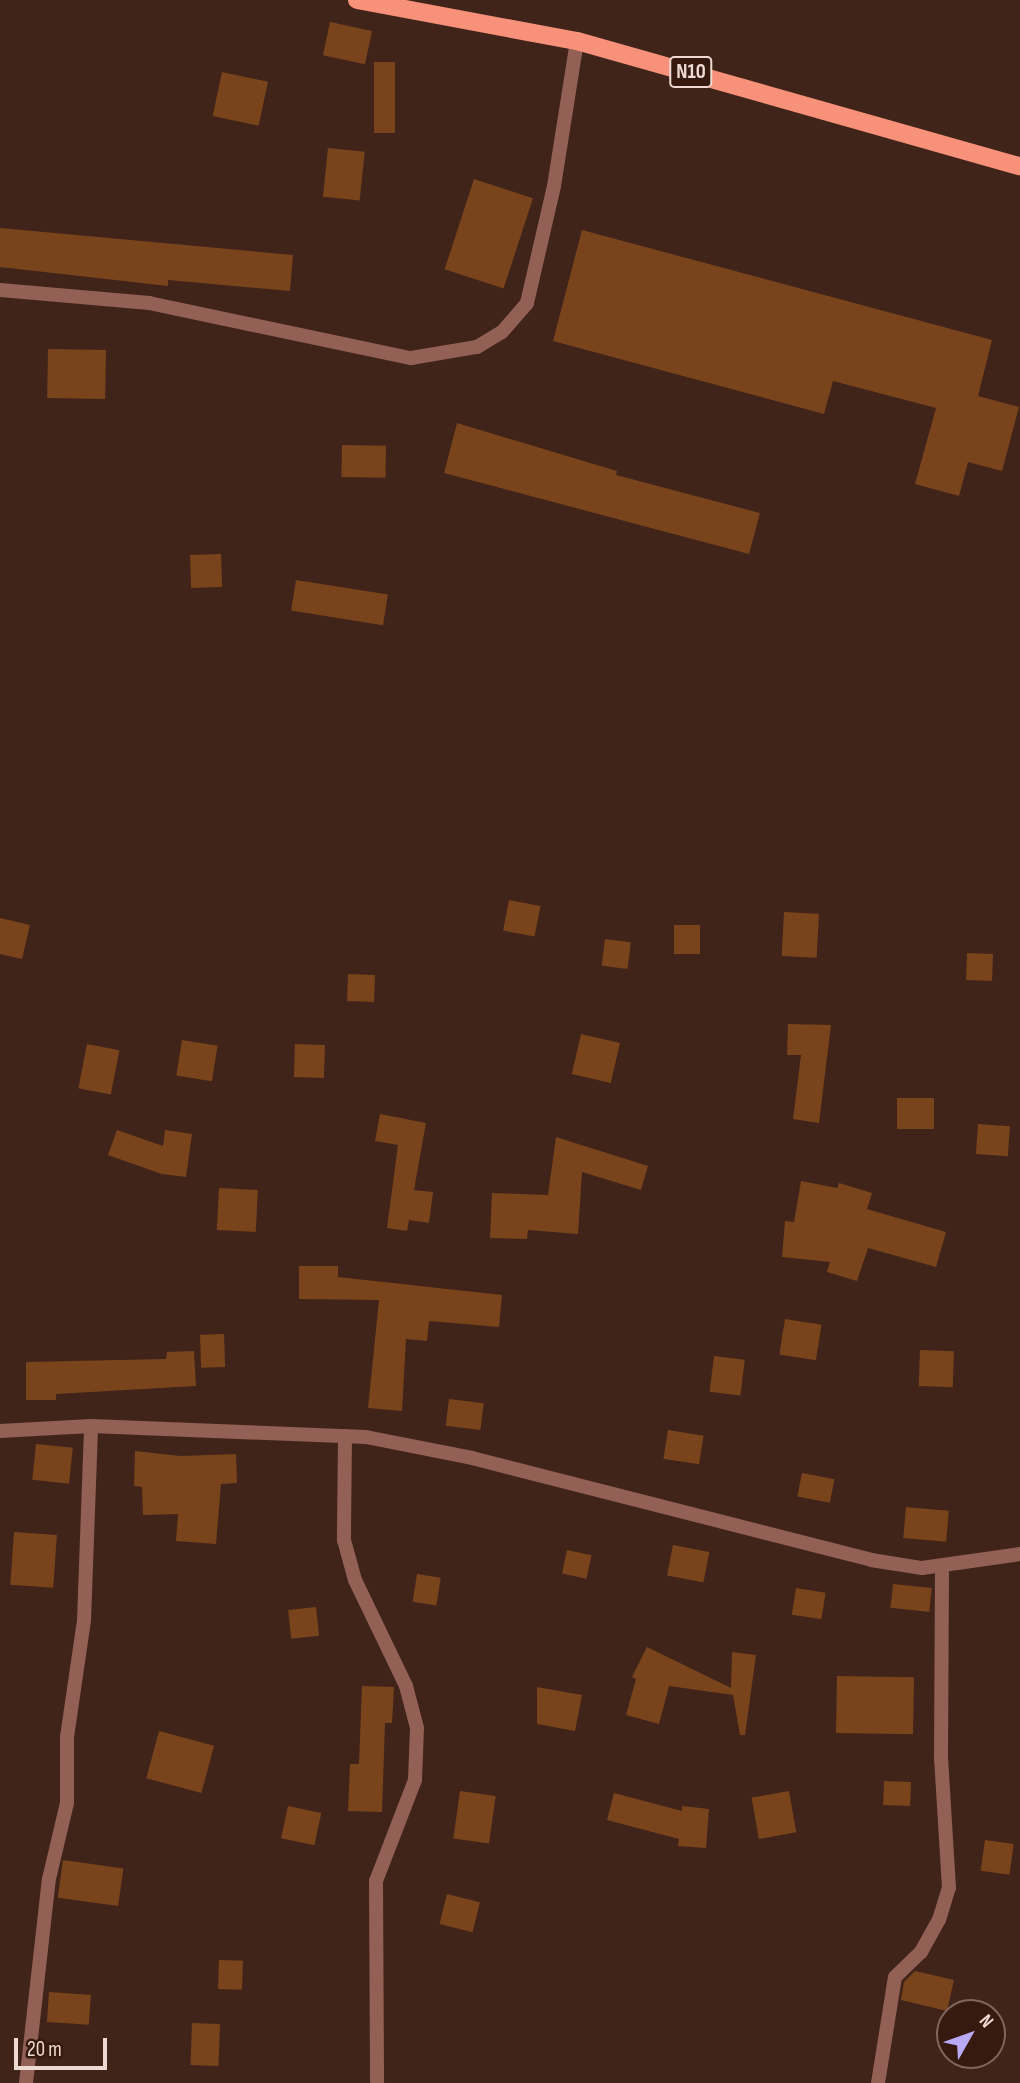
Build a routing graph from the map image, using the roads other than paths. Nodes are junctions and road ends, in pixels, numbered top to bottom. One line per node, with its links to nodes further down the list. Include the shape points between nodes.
1 (357, 0): 2 (main road, N10)
2 (577, 41): 3 (main road, N10); 4 (street, via 554,186 527,303 502,332 477,347 411,358 149,303)
3 (1020, 166)
4 (0, 290)
5 (91, 1426): 6 (street); 7 (street); 10 (street, via 84,1620 67,1737 67,1802 49,1879)
6 (0, 1431)
7 (345, 1436): 9 (street, via 472,1458 872,1560 922,1568); 11 (street, via 344,1540 355,1580 406,1686 417,1728 415,1780 376,1881)
8 (1020, 1555): 9 (street)
9 (942, 1566): 12 (street, via 941,1759 949,1888 939,1920 921,1952 895,1977)
10 (26, 2083)
11 (377, 2083)
12 (878, 2083)

